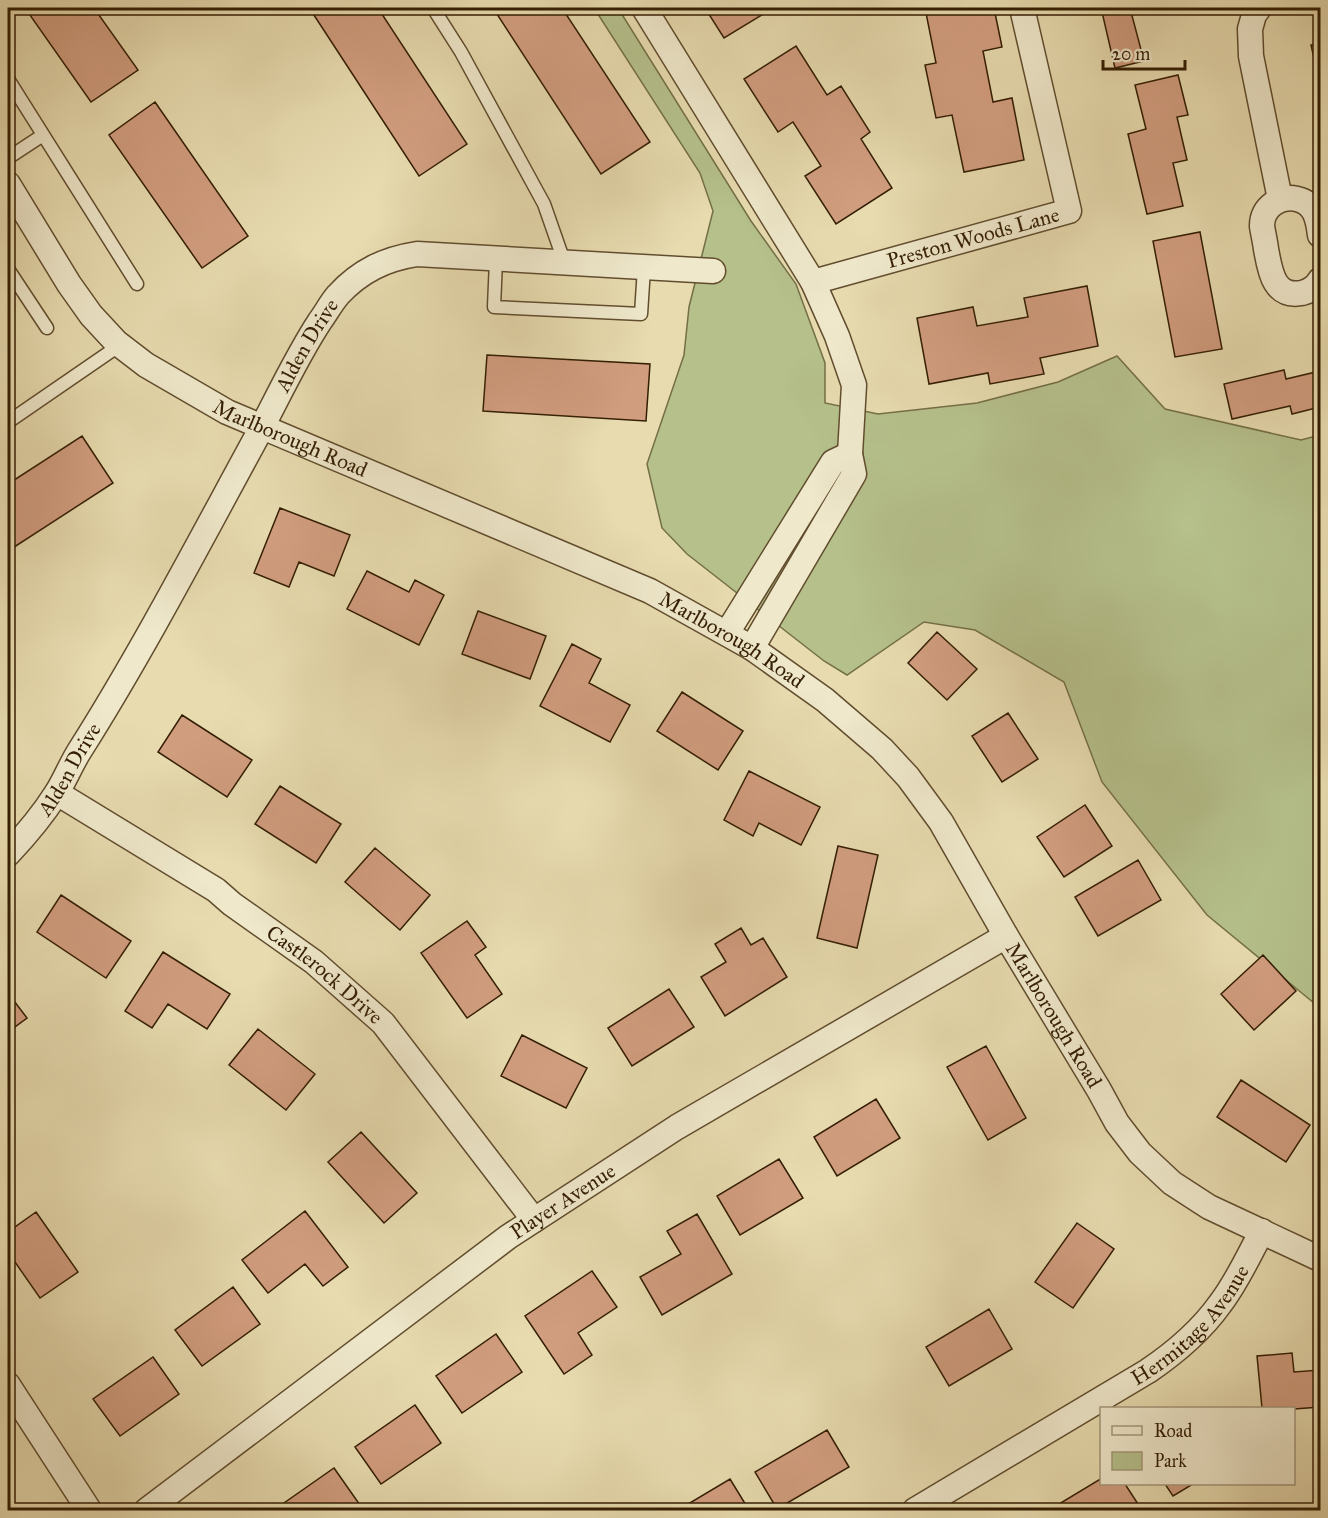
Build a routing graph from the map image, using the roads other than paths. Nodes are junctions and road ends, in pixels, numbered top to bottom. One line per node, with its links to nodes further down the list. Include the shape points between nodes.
1 (433, 8): 12 (lane, via 544,204)
2 (644, 8): 17 (street)
3 (1022, 8): 17 (street, Preston Woods Lane, via 1069,211)
4 (1259, 8): 9 (street, via 1251,29 1251,56)
5 (8, 79): 6 (lane)
6 (42, 135): 7 (lane); 18 (lane)
7 (8, 158)
8 (8, 183): 20 (street, Marlborough Road, via 69,284 91,315)
9 (1280, 199): 10 (street, via 1291,197 1311,206 1317,215); 16 (street, via 1264,214 1262,225 1271,276 1286,291 1297,293 1308,291)
10 (1320, 235)
11 (496, 260): 12 (street, Alden Drive); 13 (lane, via 494,307 641,314); 22 (street, Alden Drive, via 417,254 380,263 364,272 336,297 305,344)
12 (564, 264): 13 (street, Alden Drive)
13 (644, 268): 15 (street, Alden Drive)
14 (8, 269): 19 (lane)
15 (713, 271)
16 (1320, 280)
17 (813, 282): 23 (street, via 854,385)
18 (137, 284)
19 (47, 328)
20 (120, 345): 21 (lane); 22 (street, Marlborough Road, via 146,365 227,412)
21 (8, 422)
22 (262, 426): 24 (street, Marlborough Road, via 650,591); 26 (street, Alden Drive)
23 (850, 454): 24 (street, via 832,462); 25 (street, via 854,474)
24 (727, 633): 25 (street, Marlborough Road)
25 (752, 648): 28 (street, Marlborough Road, via 825,700 908,777 941,822)
26 (57, 793): 27 (street, Alden Drive); 29 (street, Castlerock Drive, via 216,890 314,962 383,1023)
27 (8, 855)
28 (1006, 936): 29 (street, Player Avenue, via 677,1127); 30 (street, Marlborough Road, via 1117,1123 1140,1153 1172,1183 1209,1207)
29 (534, 1220): 34 (street, Player Avenue)
30 (1262, 1231): 31 (street, Marlborough Road); 35 (street, Hermitage Avenue, via 1221,1303 1174,1353)
31 (1320, 1259)
32 (8, 1385): 33 (street)
33 (89, 1510)
34 (147, 1510)
35 (915, 1510)

